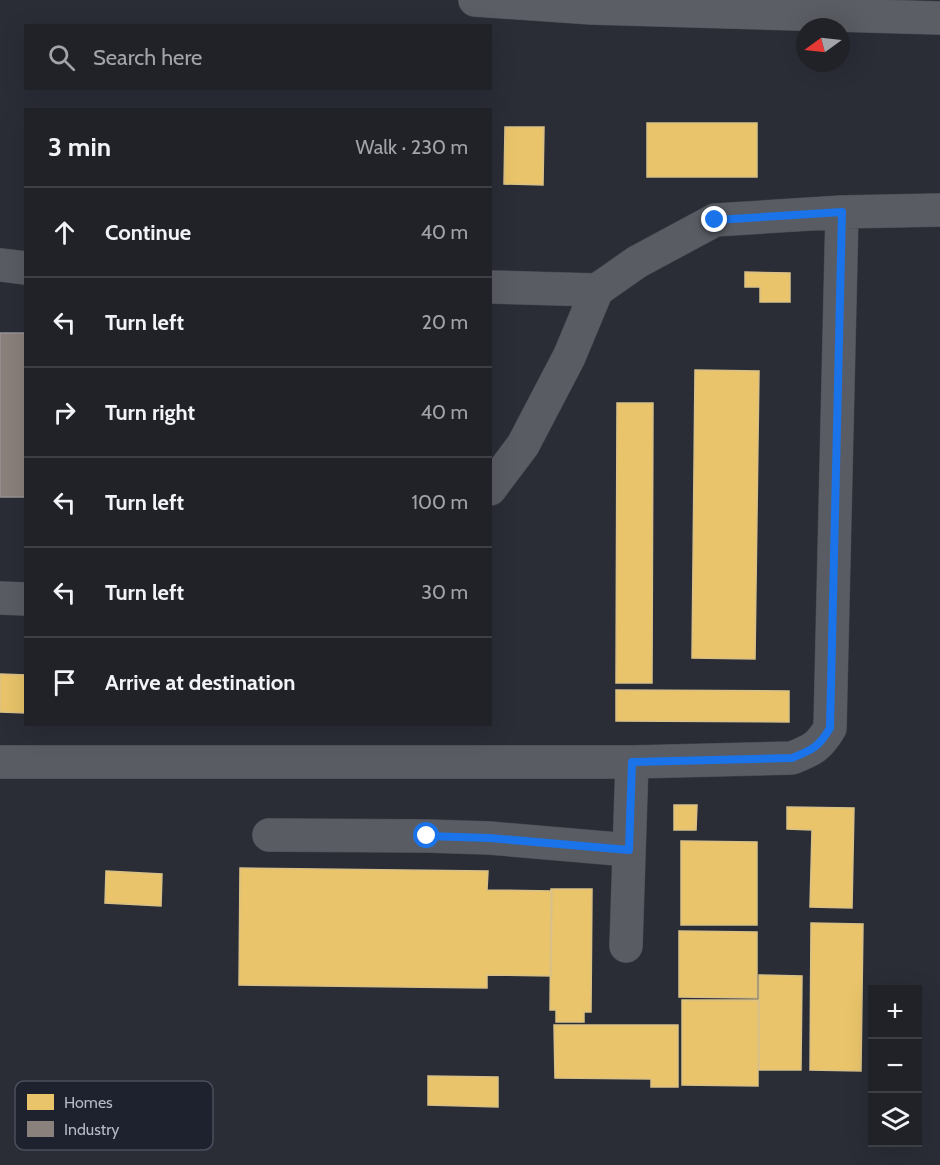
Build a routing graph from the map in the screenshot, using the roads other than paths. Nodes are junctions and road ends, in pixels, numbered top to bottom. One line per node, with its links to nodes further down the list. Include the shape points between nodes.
1 (475, 0): 4 (main road, via 592,8)
2 (755, 0): 3 (main road)
3 (940, 13)
4 (940, 18)
5 (940, 210): 6 (lane)
6 (842, 212): 10 (lane, via 715,220 637,262); 15 (lane, via 830,728 811,751 792,758)
7 (0, 265): 8 (lane)
8 (24, 268)
9 (492, 286): 10 (lane)
10 (597, 290): 11 (lane, via 569,357 528,436)
11 (492, 486)
12 (0, 598): 13 (lane)
13 (24, 599)
14 (0, 762): 15 (lane)
15 (632, 762): 17 (lane)
16 (269, 835): 17 (lane, via 489,838)
17 (629, 850): 18 (lane)
18 (626, 946)

